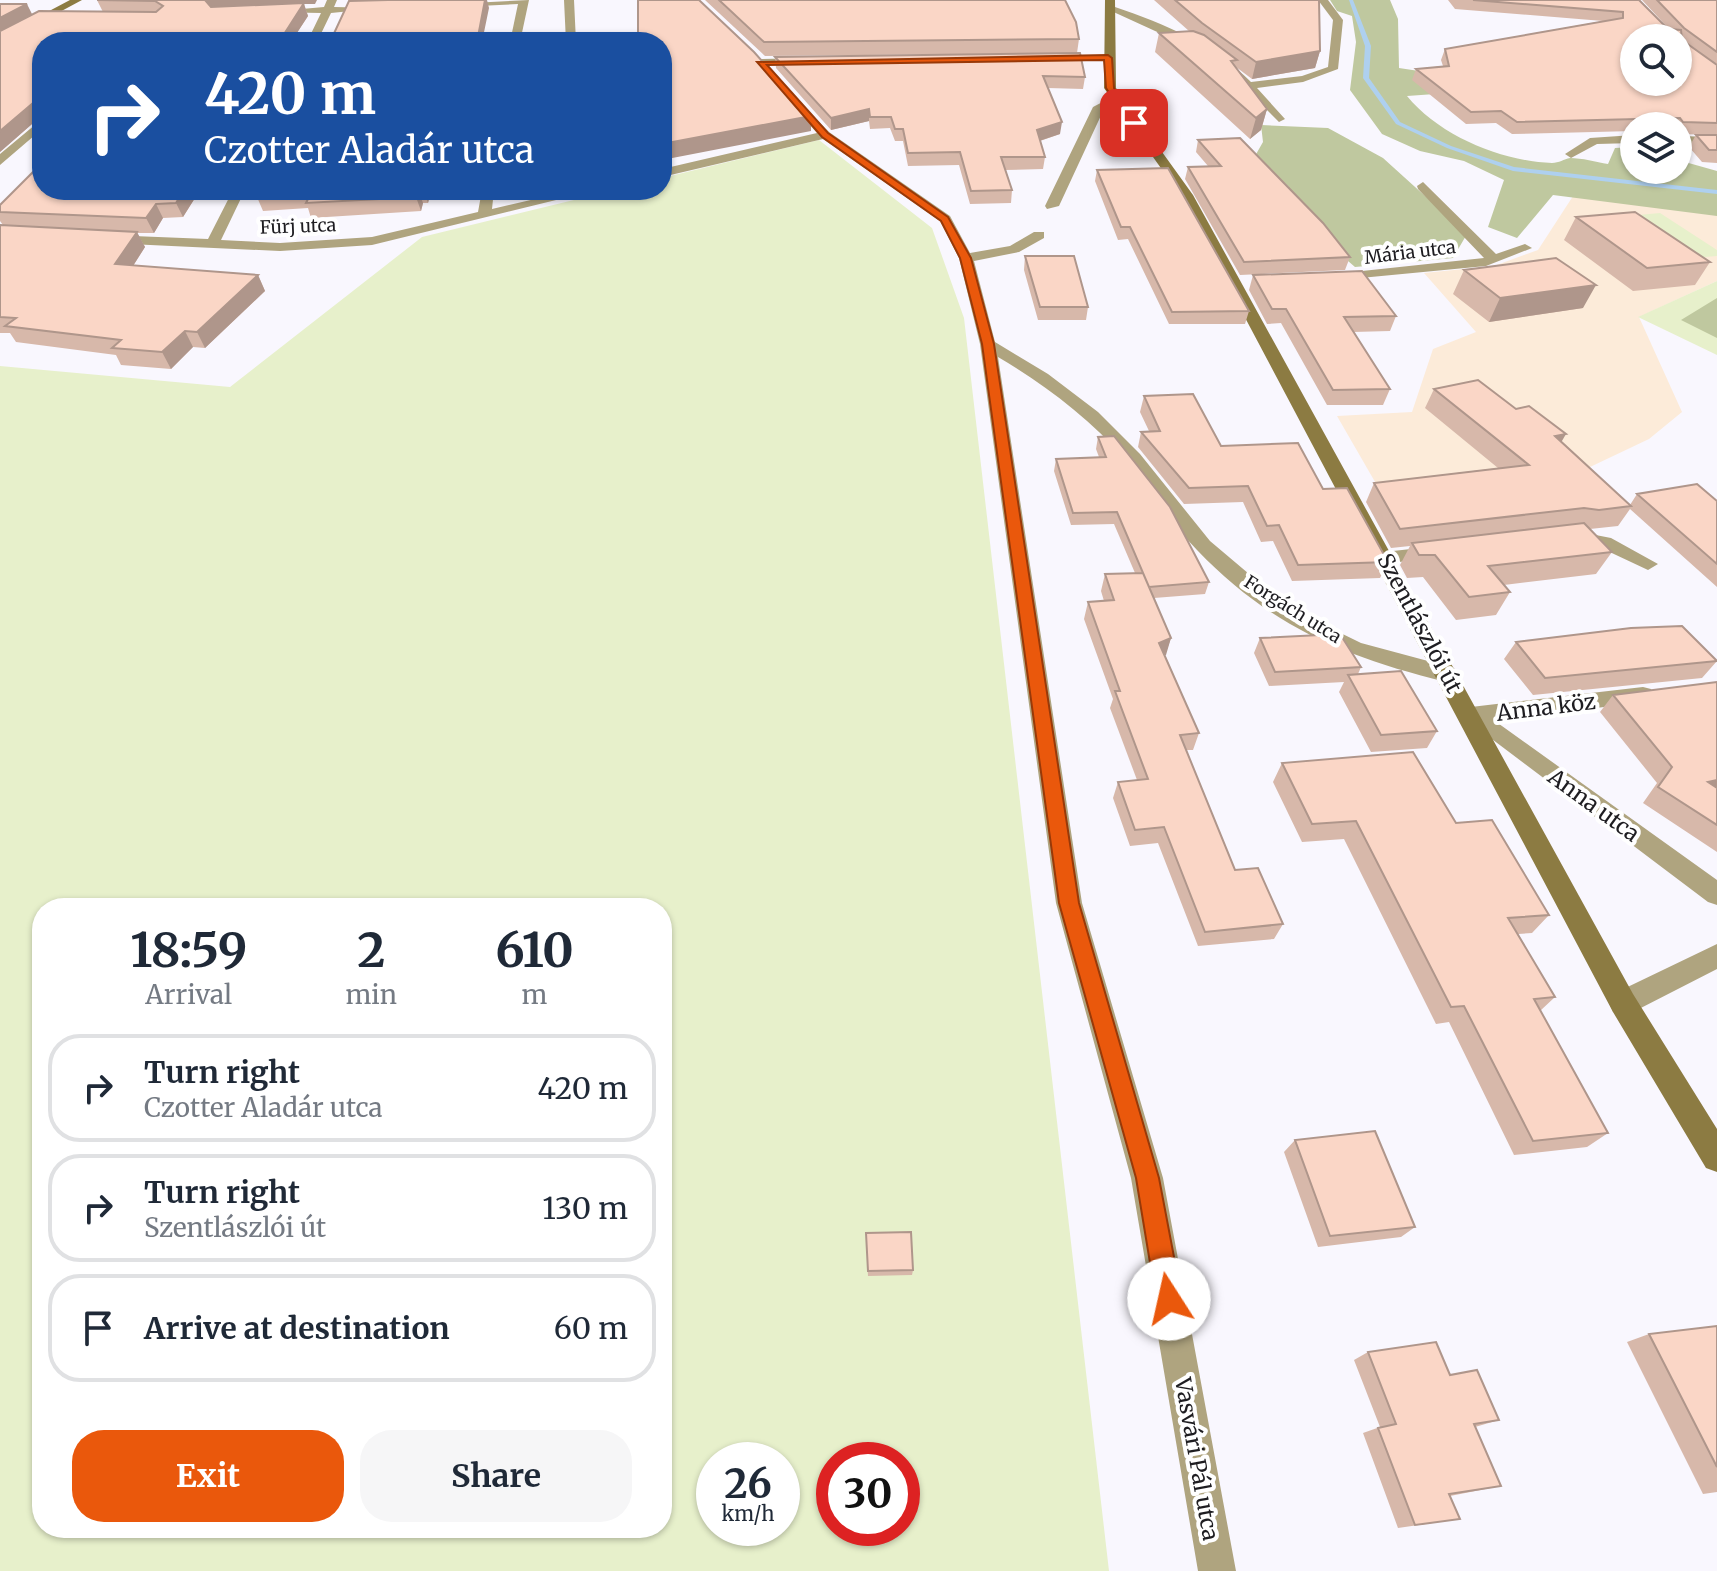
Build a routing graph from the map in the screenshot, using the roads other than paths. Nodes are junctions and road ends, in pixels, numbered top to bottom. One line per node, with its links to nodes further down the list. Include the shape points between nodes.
1 (77, 0): 10 (main road)
2 (569, 0): 14 (street)
3 (1323, 0): 23 (street, via 1338,20 1333,69)
4 (523, 1): 6 (street); 13 (street)
5 (330, 5): 8 (street); 9 (street); 12 (street)
6 (447, 5)
7 (1111, 5): 17 (main road, Szentlászlói út); 23 (street, via 1200,43)
8 (387, 7)
9 (264, 12)
10 (46, 18): 11 (street); 15 (main road)
11 (74, 18)
12 (317, 32)
13 (517, 32)
14 (571, 32)
15 (0, 41)
16 (750, 52): 20 (street)
17 (1108, 58): 18 (street); 24 (main road, Szentlászlói út)
18 (1031, 59)
19 (817, 60): 20 (street)
20 (761, 62): 21 (street)
21 (770, 73)
22 (779, 83): 27 (street, Vasvári Pál utca)
23 (1252, 85): 25 (street)
24 (1116, 99): 38 (street, via 1099,107); 50 (main road, Szentlászlói út, via 1242,282)
25 (1279, 119)
26 (32, 132): 32 (street)
27 (825, 135): 33 (street); 44 (street, Vasvári Pál utca, via 945,219)
28 (1620, 140): 31 (street, via 1594,141)
29 (1692, 140): 30 (street)
30 (1717, 141)
31 (1571, 154)
32 (0, 161)
33 (672, 171)
34 (1423, 186): 45 (street, Mária utca)
35 (234, 200): 42 (street)
36 (486, 200): 39 (street)
37 (548, 200): 39 (street, Fürj utca)
38 (1052, 206)
39 (484, 215): 42 (street, Fürj utca, via 372,241)
40 (1039, 235): 44 (street, via 1014,249)
41 (91, 238): 42 (street, Fürj utca)
42 (212, 245)
43 (1525, 248): 45 (street, Mária utca)
44 (966, 258): 47 (street, Vasvári Pál utca)
45 (1493, 259): 46 (street, Mária utca)
46 (1311, 280)
47 (988, 344): 52 (street, Forgách utca, via 1063,389 1124,447 1205,547 1260,593 1319,631 1373,656); 59 (street, Vasvári Pál utca, via 1069,903 1147,1178)
48 (1556, 538): 51 (street, via 1604,542)
49 (1463, 549): 50 (street)
50 (1384, 558): 52 (main road, Szentlászlói út)
51 (1648, 564)
52 (1446, 674): 54 (main road, Szentlászlói út)
53 (1659, 693): 54 (street, Anna köz)
54 (1471, 715): 55 (street, Anna utca); 57 (main road, Szentlászlói út)
55 (1717, 894)
56 (1717, 956): 57 (street)
57 (1623, 1003): 58 (main road, Szentlászlói út)
58 (1717, 1157)
59 (1217, 1571)

